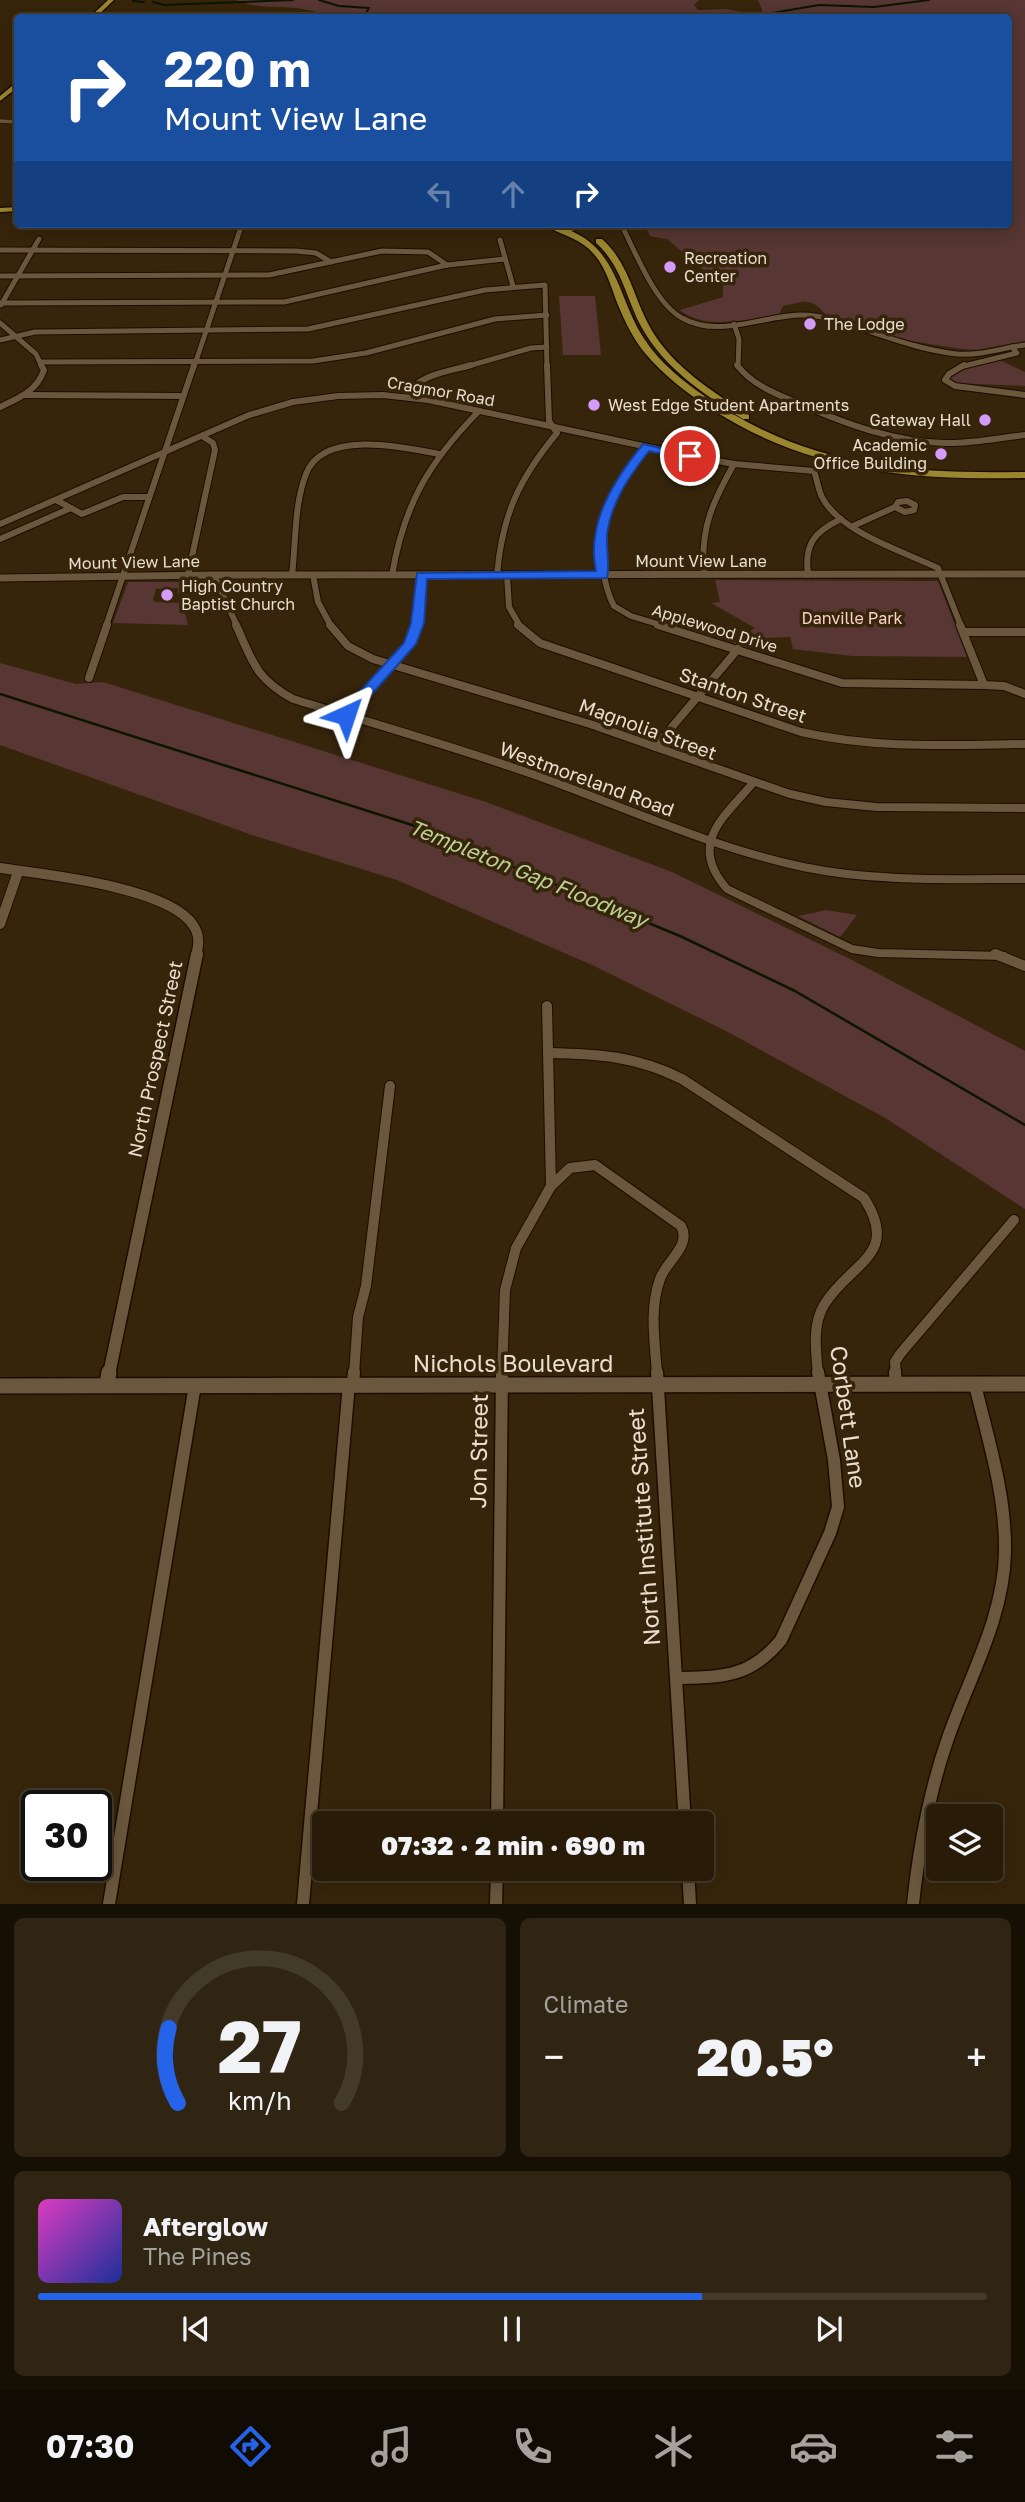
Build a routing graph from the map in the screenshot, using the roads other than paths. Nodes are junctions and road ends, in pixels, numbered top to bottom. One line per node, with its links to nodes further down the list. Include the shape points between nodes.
1 (111, 0): 2 (main road)
2 (95, 14)
3 (14, 87): 5 (main road)
4 (14, 97): 6 (main road)
5 (0, 99)
6 (0, 109)
7 (241, 228): 14 (street)
8 (568, 228): 50 (main road, via 602,243 616,257 644,324 668,357 759,425 813,448 887,464 953,469); 51 (main road, via 604,258 631,325 655,359 742,426 807,454 866,468 941,477)
9 (624, 228): 26 (street, via 652,282 677,315 696,323)
10 (39, 239): 13 (street)
11 (500, 240): 15 (street)
12 (0, 250): 13 (street)
13 (32, 250): 14 (street); 19 (street)
14 (232, 251): 16 (street, via 310,252); 20 (street)
15 (505, 259): 17 (street); 21 (street)
16 (331, 262): 17 (street, via 375,251 416,251 433,254); 20 (street, via 269,275)
17 (447, 265): 22 (street, via 294,301)
18 (0, 276): 19 (street)
19 (17, 276): 20 (street); 23 (street)
20 (224, 276): 22 (street)
21 (513, 286): 24 (street, via 545,285); 27 (street, via 472,291 308,330)
22 (214, 303): 23 (street); 27 (street)
23 (1, 304)
24 (547, 315): 31 (street); 34 (street, via 495,319 329,359)
25 (0, 323): 28 (street)
26 (734, 324): 32 (street, via 819,316 958,353); 44 (street, via 739,339 736,362 746,377 860,428 934,443)
27 (205, 332): 28 (street, via 36,332); 34 (street)
28 (14, 336): 29 (street); 33 (street)
29 (0, 340)
30 (1025, 345): 32 (street)
31 (547, 347): 35 (street); 43 (street)
32 (1012, 347): 38 (street, via 1017,353 960,366 945,380 955,386)
33 (42, 362): 34 (street); 37 (street, via 42,378)
34 (195, 362): 39 (street)
35 (465, 366): 36 (street); 40 (street, via 416,381)
36 (474, 373)
37 (24, 395): 39 (street); 41 (street)
38 (1025, 395)
39 (183, 396): 47 (street)
40 (405, 396): 42 (street, Cragmor Road); 45 (street, Cragmor Road, via 308,398 267,408)
41 (0, 407)
42 (479, 411): 43 (street, Cragmor Road); 48 (street)
43 (552, 426): 46 (street, Cragmor Road); 68 (street, via 557,433 524,474 509,505)
44 (1025, 433)
45 (202, 436): 47 (street, Cragmor Road); 62 (street, via 215,450)
46 (647, 447): 49 (street, Cragmor Road); 70 (street, Applewood Drive, via 617,486 605,516 600,546)
47 (164, 452): 52 (street); 53 (street, Cragmor Road)
48 (439, 454): 64 (street, via 372,444 342,448 313,462 305,478); 66 (street, via 406,511)
49 (734, 464): 56 (street, Cragmor Road, via 814,471 822,498); 71 (street, via 705,520 701,544)
50 (1025, 467)
51 (1025, 475)
52 (149, 497): 55 (street, via 123,497 82,514); 76 (street)
53 (56, 500): 55 (street); 57 (street, Cragmor Road)
54 (895, 507): 58 (street)
55 (71, 508): 59 (street)
56 (841, 519): 58 (street); 72 (street, via 809,540 805,553)
57 (0, 524)
58 (853, 526): 60 (street)
59 (0, 539)
60 (911, 557): 73 (street, via 917,566); 74 (street, via 938,568)
61 (1025, 574): 74 (street, Mount View Lane)
62 (188, 575): 63 (street, Mount View Lane); 76 (street, Mount View Lane)
63 (214, 575): 64 (street, Mount View Lane); 85 (street, Westmoreland Road, via 266,683 293,699)
64 (292, 575): 65 (street, Mount View Lane)
65 (313, 575): 66 (street, Mount View Lane); 80 (street, Magnolia Street, via 314,591 338,636 361,654)
66 (392, 575): 67 (street, Mount View Lane)
67 (421, 575): 68 (street, Mount View Lane); 80 (street, via 416,630)
68 (496, 575): 69 (street, Mount View Lane)
69 (507, 575): 70 (street, Mount View Lane); 84 (street, Stanton Street, via 510,613 521,629 540,643)
70 (603, 575): 71 (street, Mount View Lane); 79 (street, Applewood Drive, via 610,603 621,612)
71 (704, 575): 72 (street, Mount View Lane)
72 (808, 575): 73 (street, Mount View Lane)
73 (908, 575): 74 (street, Mount View Lane)
74 (942, 575): 77 (street)
75 (0, 578): 76 (street, Mount View Lane)
76 (121, 578): 81 (street)
77 (965, 632): 78 (street); 82 (street)
78 (1025, 632)
79 (738, 649): 82 (street, Applewood Drive, via 852,685); 84 (street)
80 (392, 665): 85 (street); 87 (street, Magnolia Street)
81 (89, 678)
82 (984, 685): 83 (street, Applewood Drive)
83 (1025, 694)
84 (699, 696): 86 (street, Stanton Street, via 841,741); 87 (street)
85 (346, 715): 90 (street, Westmoreland Road, via 528,772)
86 (1025, 744)
87 (655, 747): 88 (street, Magnolia Street)
88 (752, 783): 89 (street, Magnolia Street, via 849,805); 90 (street, via 710,834)
89 (1025, 808)
90 (710, 841): 93 (street, Westmoreland Road, via 764,858 846,874); 95 (street, via 710,870 727,889 852,949 995,954)
91 (0, 867): 92 (street, North Prospect Street)
92 (19, 872): 94 (street); 101 (street, North Prospect Street, via 120,887 184,915 198,933)
93 (1025, 879)
94 (0, 924)
95 (1025, 966)
96 (547, 1006): 97 (street)
97 (548, 1053): 99 (street); 104 (street, Corbett Lane, via 604,1054 664,1070 864,1198 874,1209 880,1237 875,1249 832,1294 818,1318)
98 (390, 1086): 102 (street)
99 (551, 1186): 103 (street, Jon Street, via 526,1226 510,1269 503,1318); 107 (street, North Institute Street, via 570,1168 595,1166 685,1233 656,1294 653,1327)
100 (1014, 1220): 108 (street, via 900,1354 895,1362)
101 (107, 1384): 106 (street, Nichols Boulevard); 110 (street, Nichols Boulevard)
102 (351, 1384): 103 (street, Nichols Boulevard); 106 (street, Nichols Boulevard); 117 (street)
103 (502, 1384): 107 (street, Nichols Boulevard); 112 (street, Jon Street)
104 (821, 1384): 107 (street, Nichols Boulevard); 108 (street, Nichols Boulevard); 111 (street, Corbett Lane, via 838,1488 836,1520 781,1640 768,1658 748,1671 721,1678)
105 (1025, 1384): 109 (street, Nichols Boulevard)
106 (195, 1385): 116 (street)
107 (658, 1385): 111 (street, North Institute Street)
108 (896, 1385): 109 (street, Nichols Boulevard)
109 (975, 1385): 120 (street, via 1001,1502 1005,1555 992,1621 946,1743 927,1811)
110 (0, 1386)
111 (676, 1678): 113 (street, North Institute Street)
112 (497, 1811)
113 (684, 1811)
114 (497, 1881): 118 (street)
115 (689, 1881): 119 (street)
116 (109, 1903)
117 (303, 1903)
118 (496, 1903)
119 (690, 1903)
120 (913, 1903)

